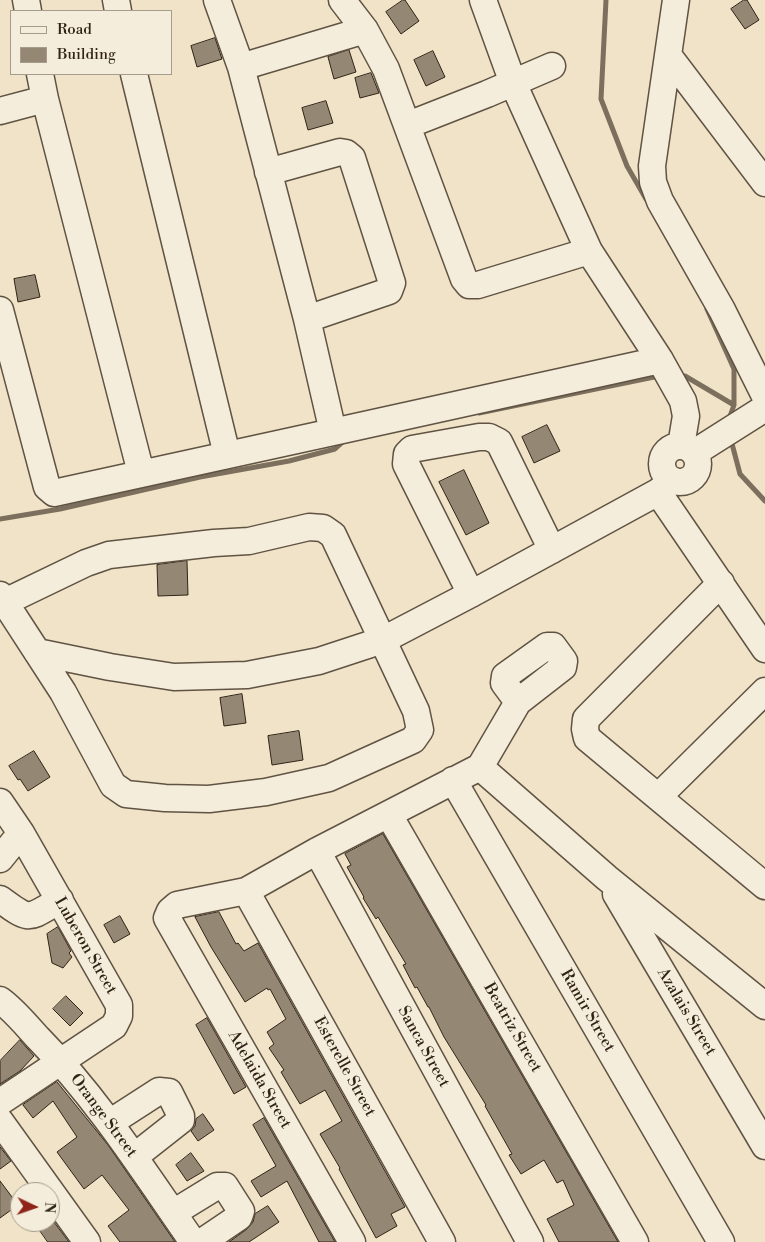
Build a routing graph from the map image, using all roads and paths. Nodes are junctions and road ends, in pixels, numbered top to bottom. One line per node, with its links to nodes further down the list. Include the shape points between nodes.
1 (217, 0): 8 (street)
2 (342, 0): 5 (street)
3 (483, 0): 11 (street)
4 (676, 0): 6 (street)
5 (364, 30): 8 (street); 14 (street, via 386,69)
6 (668, 55): 16 (street); 21 (street, via 652,166 653,182 660,201 722,310)
7 (552, 66): 11 (street)
8 (241, 67): 15 (street)
9 (40, 75): 12 (street)
10 (134, 75): 25 (street)
11 (513, 83): 14 (street); 17 (street)
12 (45, 100): 13 (street); 26 (street)
13 (0, 111)
14 (408, 124): 17 (street, via 464,279 469,285)
15 (268, 172): 19 (street); 19 (street, via 340,152 352,158 392,283 389,291)
16 (765, 183)
17 (589, 251): 20 (street)
18 (0, 310): 26 (street, via 50,491 54,493)
19 (308, 320): 23 (street)
20 (662, 363): 23 (street); 24 (street, via 683,401)
21 (765, 396)
22 (755, 414): 24 (street)
23 (333, 432): 25 (street)
24 (697, 446): 27 (street, via 674,446 663,456)
25 (227, 455): 26 (street)
26 (141, 473)
27 (665, 487): 28 (street); 29 (street)
28 (552, 550): 30 (street); 30 (street, via 499,442 479,437 412,449 407,454 406,464)
29 (721, 583): 33 (street); 39 (street, via 586,719 588,738)
30 (471, 594): 32 (street)
31 (2, 598): 32 (street, via 109,555 249,541 309,527 323,528 333,535); 34 (street)
32 (383, 640): 34 (street, via 319,661 247,675 174,677); 34 (street, via 416,711 420,730 413,740 328,778 266,792 209,799 126,794 113,785 63,692)
33 (765, 649)
34 (37, 652)
35 (765, 691): 39 (street)
36 (518, 702): 37 (street)
37 (480, 767): 38 (street); 45 (street)
38 (453, 780): 41 (street); 66 (street, Ramir Street)
39 (658, 797): 46 (street)
40 (0, 802): 42 (street, Luberon Street)
41 (389, 815): 43 (street); 65 (street, Beatriz Street)
42 (21, 833): 44 (street); 49 (street, Luberon Street)
43 (317, 851): 47 (street); 64 (street, Sanca Street)
44 (0, 859)
45 (607, 878): 51 (street); 56 (street, Azalais Street)
46 (765, 886)
47 (246, 891): 62 (street, Adelaida Street, via 177,906 167,918); 63 (street, Esterelle Street)
48 (0, 899): 49 (street, via 28,916)
49 (60, 900): 52 (street, Luberon Street, via 119,1005 119,1016 114,1026)
50 (0, 1000): 52 (street, Orange Street)
51 (765, 1006)
52 (61, 1061): 53 (street, Luberon Street); 55 (street, Orange Street)
53 (0, 1102)
54 (0, 1121): 59 (street)
55 (111, 1122): 57 (street, Orange Street); 57 (street, via 159,1091 169,1092 181,1120)
56 (765, 1146)
57 (134, 1157): 58 (street, Orange Street)
58 (173, 1213): 60 (street, Orange Street); 61 (street, via 217,1186 225,1186 241,1214)
59 (88, 1242)
60 (193, 1242)
61 (202, 1242)
62 (352, 1242)
63 (442, 1242)
64 (530, 1242)
65 (635, 1242)
66 (721, 1242)

